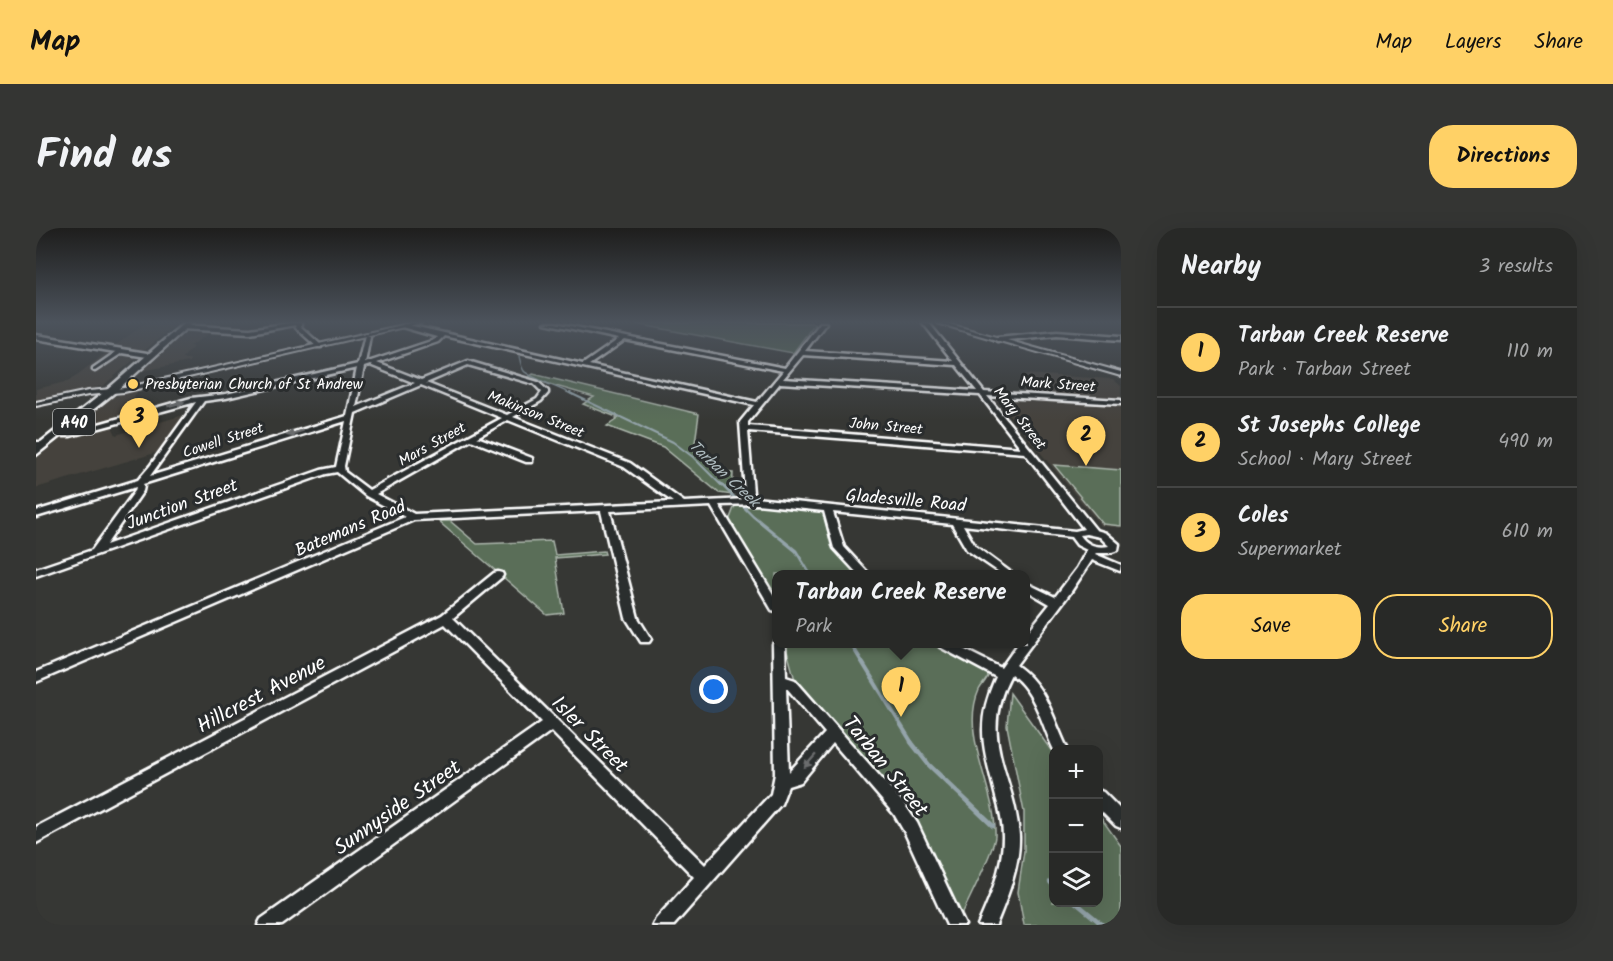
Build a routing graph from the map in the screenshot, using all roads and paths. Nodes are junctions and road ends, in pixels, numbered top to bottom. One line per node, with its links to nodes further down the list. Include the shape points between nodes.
1 (147, 355): 22 (highway, A40)
2 (114, 356): 17 (street)
3 (149, 356): 22 (highway, A40)
4 (275, 356): 22 (main road)
5 (367, 356): 14 (street)
6 (389, 356): 14 (street)
7 (545, 356): 16 (street)
8 (599, 356): 16 (street)
9 (713, 356): 18 (street)
10 (799, 356): 18 (street)
11 (840, 356): 15 (street)
12 (951, 356): 15 (street, Mary Street)
13 (1056, 356): 19 (main road)
14 (367, 363): 21 (street, Makinson Street); 24 (street, via 226,396); 28 (street)
15 (957, 363): 23 (street, Mary Street)
16 (585, 365): 27 (street)
17 (95, 369)
18 (787, 370): 20 (street)
19 (1121, 374)
20 (778, 381): 23 (street, Mark Street); 27 (street)
21 (420, 382): 28 (street, Cowell Street); 29 (street, Makinson Street); 29 (street, Mars Street, via 468,363 536,383 544,389 540,400)
22 (107, 392): 26 (main road); 31 (highway, A40); 33 (highway, A40)
23 (981, 393): 25 (street, Mark Street); 34 (street, Mary Street)
24 (202, 398): 31 (street, one-way to 24); 37 (street, via 149,474)
25 (1121, 402)
26 (36, 404)
27 (758, 404): 30 (street, via 746,418)
28 (352, 414): 36 (street); 37 (street, Cowell Street, one-way to 37)
29 (508, 418): 32 (street, Mars Street); 42 (street, Makinson Street, via 627,465)
30 (744, 428): 34 (street, John Street); 39 (street)
31 (59, 434): 33 (highway, A40)
32 (472, 438): 35 (street); 38 (street, Mars Street)
33 (36, 446)
34 (1026, 451): 48 (street, Mary Street)
35 (529, 460)
36 (340, 469): 38 (street, via 340,473); 52 (street, Junction Street)
37 (136, 483): 45 (street, Cowell Street); 52 (street, via 139,491)
38 (369, 494): 46 (street)
39 (749, 501): 40 (street, Gladesville Road); 44 (street, Gladesville Road)
40 (734, 502): 41 (street, Batemans Road)
41 (714, 504): 42 (street, Batemans Road); 59 (street)
42 (683, 505): 43 (street, Batemans Road)
43 (605, 509): 46 (street, Batemans Road); 62 (street, via 632,618)
44 (828, 510): 47 (street, Gladesville Road); 54 (street, via 839,548)
45 (36, 514)
46 (412, 517): 68 (street, Batemans Road)
47 (956, 522): 49 (street, Gladesville Road); 55 (street, via 971,548)
48 (1092, 532): 49 (street, Gladesville Road); 50 (street)
49 (1076, 534): 51 (street, via 1079,542)
50 (1114, 544): 51 (street); 53 (street)
51 (1092, 552): 53 (street); 60 (street)
52 (95, 553): 56 (street, Junction Street)
53 (1120, 569)
54 (860, 570)
55 (1002, 570)
56 (36, 573)
57 (498, 575): 61 (street, Hillcrest Avenue)
58 (1030, 588): 60 (street)
59 (772, 599)
60 (1057, 603): 63 (street)
61 (446, 618): 70 (street, Isler Street); 76 (street, Hillcrest Avenue)
62 (645, 639)
63 (1030, 639)
64 (778, 648): 69 (street)
65 (954, 648): 67 (street)
66 (1023, 648): 67 (street)
67 (1007, 670): 72 (street, via 1028,678 1037,690); 81 (street, via 994,696 989,724 1010,823 1010,854)
68 (36, 677)
69 (780, 680): 71 (street, Tarban Street, via 791,684); 73 (street)
70 (550, 724): 77 (street, Isler Street); 78 (street, Sunnyside Street)
71 (833, 733): 73 (street, one-way to 73, via 796,777); 80 (street, Tarban Street, via 906,820)
72 (1059, 745)
73 (782, 781): 77 (street, via 776,799)
74 (1100, 799): 75 (street)
75 (1121, 821)
76 (36, 835)
77 (706, 878): 79 (street)
78 (267, 925)
79 (662, 925)
80 (956, 925)
81 (987, 925)

